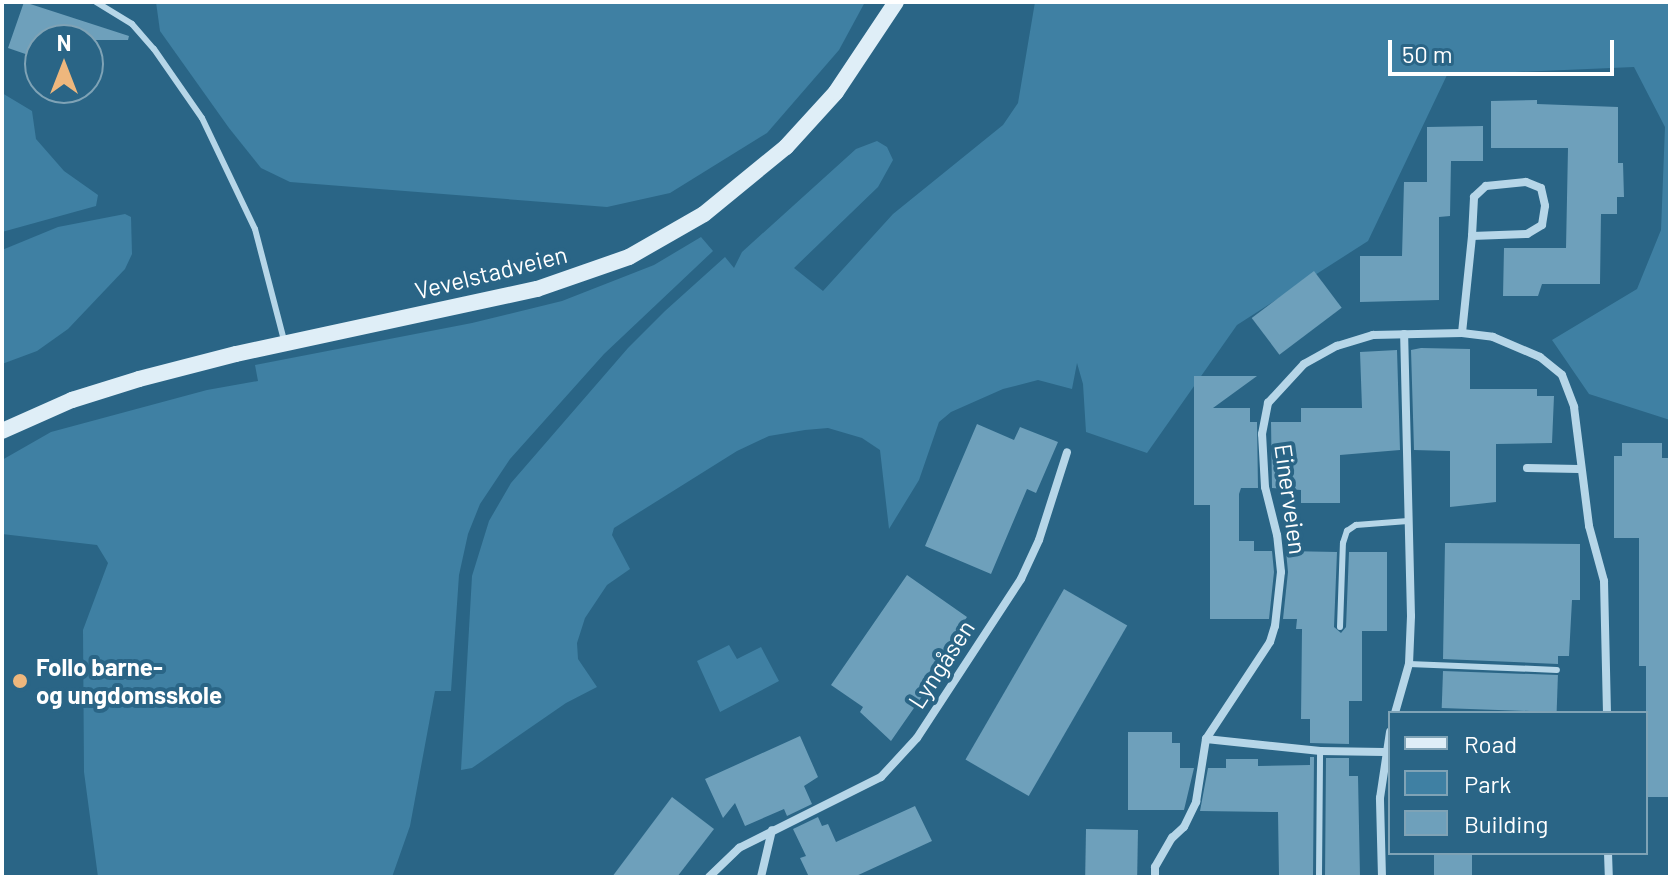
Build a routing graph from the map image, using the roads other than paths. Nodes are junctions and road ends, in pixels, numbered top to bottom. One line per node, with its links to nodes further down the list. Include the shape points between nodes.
1 (96, 2): 6 (lane, via 132,24 202,118 255,229)
2 (896, 2): 6 (main road, Vevelstadveien, via 836,92 797,136 737,189 670,235 629,257 537,289)
3 (1472, 236): 3 (street, via 1474,197 1486,186 1526,182 1541,188 1545,206 1536,231); 4 (street)
4 (1462, 333): 5 (street, Einerveien); 10 (street, Einerveien, via 1493,337 1554,365 1574,407)
5 (1404, 334): 11 (street); 17 (street, Einerveien, via 1373,335 1337,346 1304,364 1268,403 1262,434 1265,487 1281,572 1275,626 1270,642)
6 (285, 344): 7 (main road, Vevelstadveien, via 101,390)
7 (2, 431)
8 (1067, 452): 21 (street, Lyngåsen, via 1021,579 917,738 881,777)
9 (1527, 468): 10 (street)
10 (1579, 469): 16 (street, Einerveien, via 1604,581)
11 (1408, 521): 12 (lane, via 1356,525 1347,531); 13 (street)
12 (1340, 627)
13 (1409, 664): 14 (lane); 15 (street)
14 (1557, 670)
15 (1396, 711)
16 (1607, 711)
17 (1206, 739): 19 (street); 26 (street, Einerveien, via 1196,802 1155,867)
18 (1388, 739): 20 (street)
19 (1320, 751): 20 (street); 23 (lane)
20 (1384, 752): 27 (street)
21 (772, 830): 24 (street, Lyngåsen, via 739,848); 25 (street)
22 (1608, 855): 28 (street)
23 (1319, 875)
24 (709, 877)
25 (761, 877)
26 (1155, 877)
27 (1382, 877)
28 (1609, 877)

